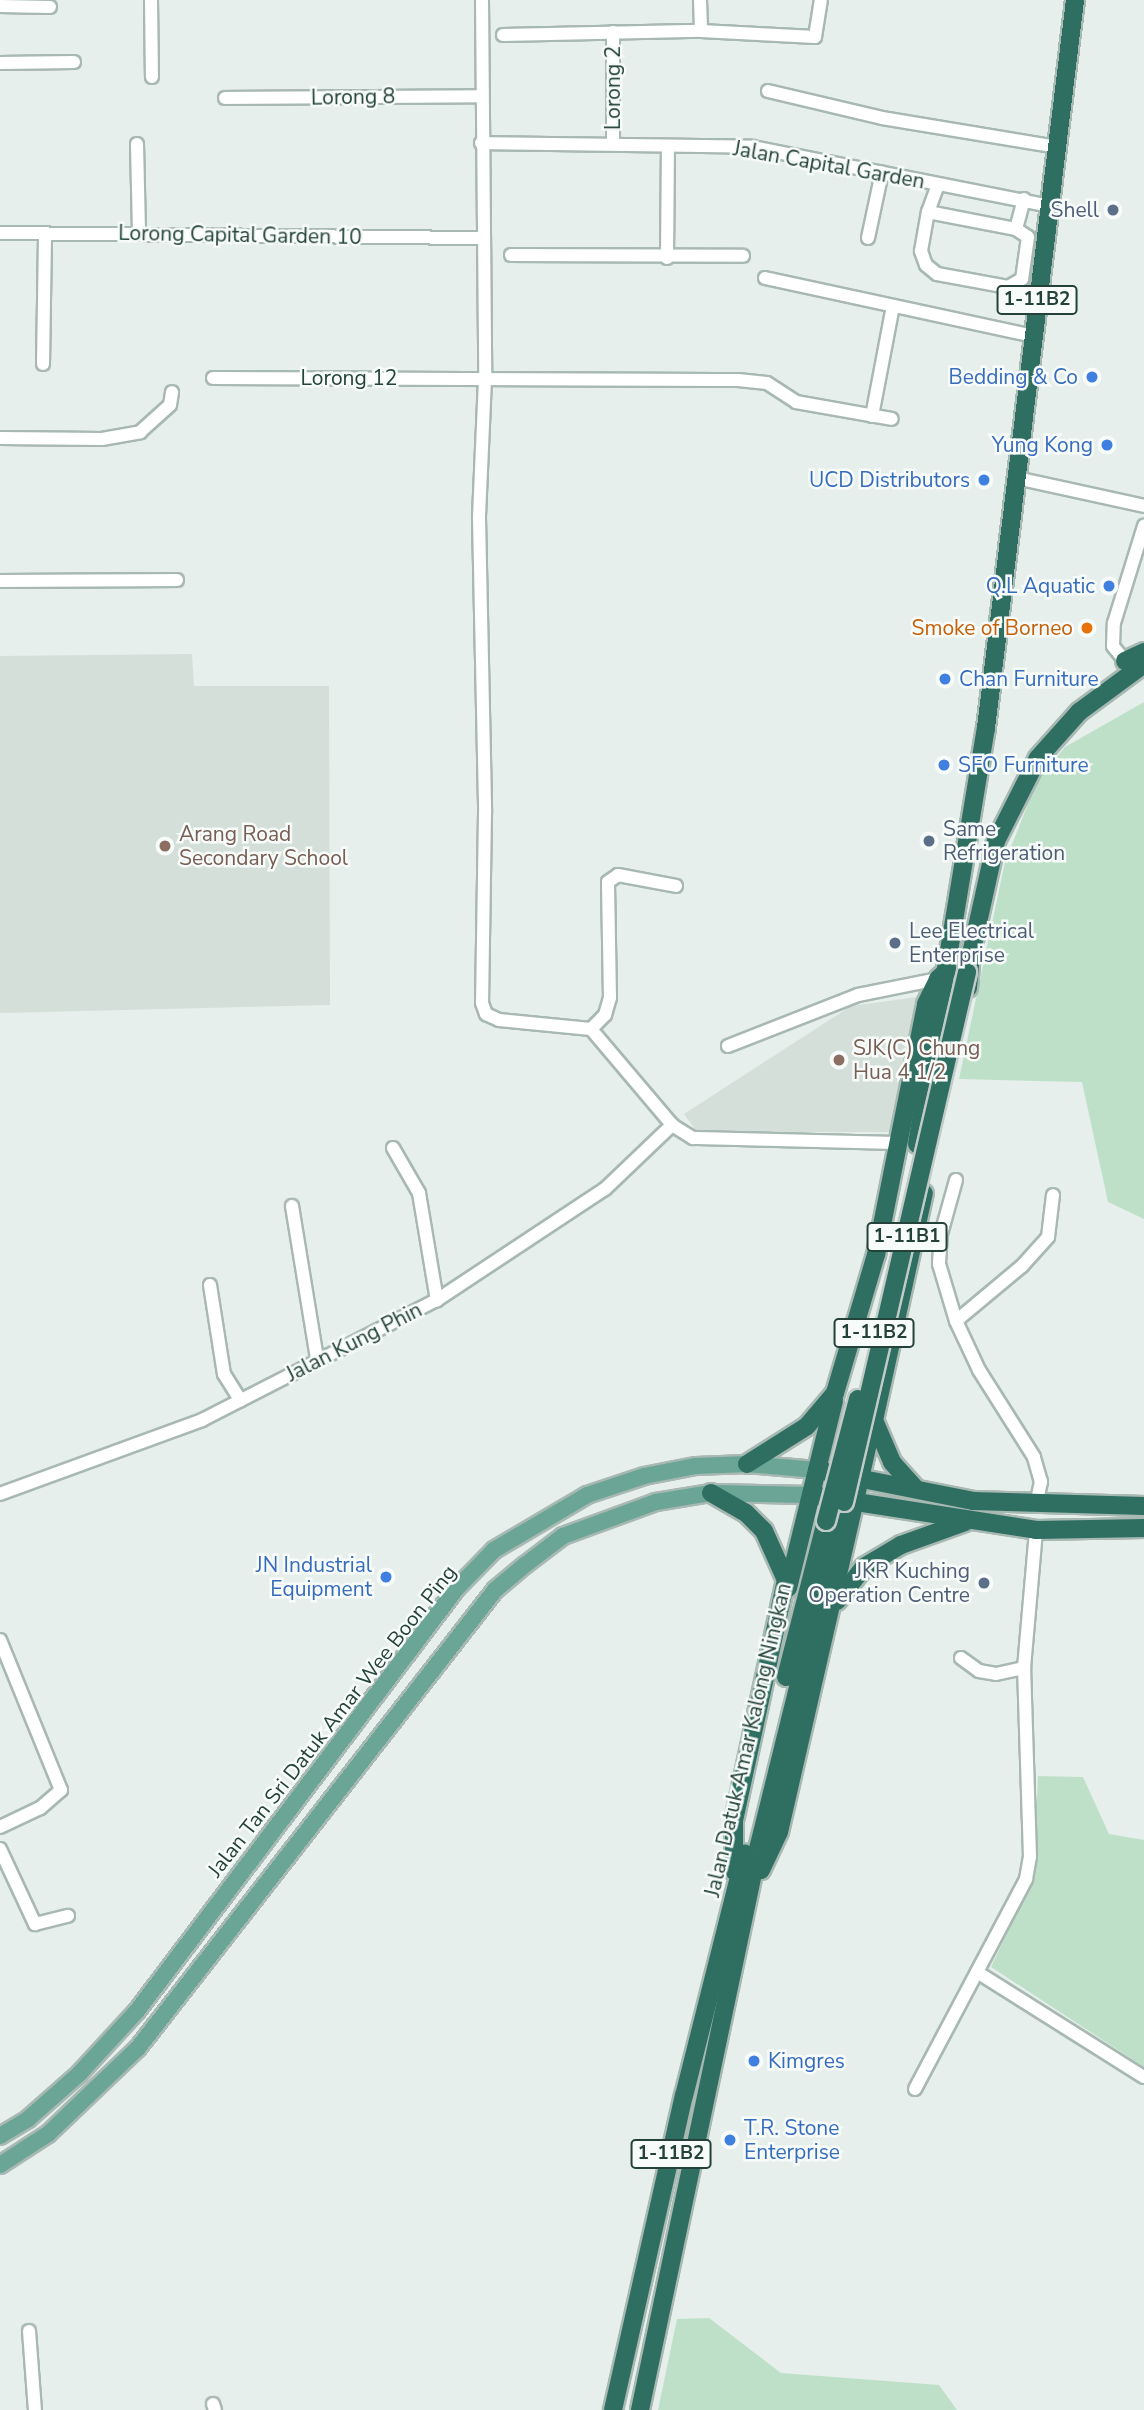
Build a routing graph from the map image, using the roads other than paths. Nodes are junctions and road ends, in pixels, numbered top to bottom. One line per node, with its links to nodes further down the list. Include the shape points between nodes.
1 (151, 0): 13 (street)
2 (482, 0): 15 (street)
3 (700, 0): 8 (street)
4 (821, 0): 8 (street, via 815,37)
5 (1075, 0): 21 (highway, Jalan Datuk Amar Kalong Ningkan / 1-11B2)
6 (0, 6): 7 (street)
7 (50, 8)
8 (701, 31): 9 (street)
9 (613, 32): 10 (street); 18 (street, Lorong 2)
10 (503, 35)
11 (74, 62): 12 (street)
12 (0, 63)
13 (152, 77)
14 (768, 91): 21 (street, via 882,118)
15 (481, 96): 16 (street, Lorong 8); 17 (street)
16 (225, 98)
17 (481, 143): 18 (street, Jalan Capital Garden); 31 (street)
18 (613, 143): 20 (street, Jalan Capital Garden)
19 (137, 144): 29 (street)
20 (668, 146): 22 (street, Jalan Capital Garden, via 752,148); 35 (street)
21 (1057, 146): 25 (highway, Jalan Datuk Amar Kalong Ningkan / 1-11B2)
22 (882, 172): 23 (street, Jalan Capital Garden); 32 (street)
23 (938, 185): 24 (street, Jalan Capital Garden); 26 (street)
24 (1024, 199): 25 (street, Jalan Capital Garden); 27 (street)
25 (1049, 206): 38 (highway, Jalan Datuk Amar Kalong Ningkan / 1-11B2)
26 (929, 212): 27 (street); 27 (street, via 921,251 926,265 937,274 1016,285 1022,279 1029,244)
27 (1016, 229)
28 (0, 233): 30 (street, Lorong Capital Garden 10)
29 (139, 233): 30 (street, Lorong Capital Garden 10); 31 (street, Lorong Capital Garden 10)
30 (45, 234): 39 (street)
31 (481, 238): 41 (street)
32 (868, 238)
33 (511, 255): 35 (street)
34 (743, 256): 35 (street)
35 (667, 258)
36 (765, 278): 37 (street)
37 (892, 306): 38 (street); 43 (street)
38 (1033, 336): 46 (highway, Jalan Datuk Amar Kalong Ningkan / 1-11B2)
39 (43, 364)
40 (213, 378): 41 (street, Lorong 12)
41 (485, 379): 43 (street, Lorong 12, via 738,380 766,383 796,402); 57 (street, via 479,518 485,826 482,1003 486,1014 499,1020)
42 (172, 391): 45 (street, via 170,405 140,432 102,439)
43 (872, 415): 44 (street, Lorong 12)
44 (892, 419)
45 (0, 438)
46 (1016, 478): 47 (street); 56 (highway, Jalan Datuk Amar Kalong Ningkan / 1-11B2)
47 (1144, 506)
48 (1144, 526): 52 (street, via 1114,623 1113,646)
49 (177, 580): 50 (street)
50 (0, 581)
51 (1144, 652): 52 (highway)
52 (1125, 660)
53 (1144, 664): 55 (highway, Jalan Datuk Amar Kalong Ningkan / 1-11B1, via 1079,712 1038,758 996,841)
54 (677, 886): 57 (street, via 618,875 608,881 610,998 605,1015)
55 (971, 953): 56 (highway, Jalan Datuk Amar Kalong Ningkan / 1-11B1); 71 (highway, via 968,999)
56 (951, 973): 58 (street, via 858,995); 60 (highway, via 926,1004); 92 (highway, Jalan Datuk Amar Kalong Ningkan / 1-11B1, bridge, via 872,1395)
57 (592, 1029): 59 (street)
58 (728, 1046)
59 (672, 1125): 60 (street, via 693,1138); 66 (street, Jalan Kung Phin, via 605,1189)
60 (900, 1143): 69 (highway, via 876,1255)
61 (393, 1148): 66 (street, via 418,1193)
62 (956, 1180): 67 (street, via 941,1234 939,1264)
63 (1053, 1195): 67 (street, via 1048,1237 1022,1266)
64 (292, 1206): 68 (street)
65 (210, 1285): 70 (street, via 224,1374)
66 (437, 1300): 68 (street, Jalan Kung Phin)
67 (957, 1321): 80 (street, via 979,1370 1034,1457 1041,1482)
68 (317, 1359): 70 (street, Jalan Kung Phin)
69 (835, 1394): 72 (highway, via 807,1426); 73 (highway)
70 (240, 1400): 77 (street, Jalan Kung Phin, via 122,1451)
71 (874, 1420): 74 (highway); 75 (highway, via 892,1462)
72 (747, 1464): 73 (main road, Jalan Tan Sri Datuk Amar Wee Boon Ping); 97 (main road, Jalan Tan Sri Datuk Amar Wee Boon Ping, via 696,1466 644,1476 587,1495 494,1550 456,1589 137,2011 79,2074 28,2119)
73 (817, 1470): 74 (highway); 78 (highway)
74 (861, 1477): 75 (highway); 79 (highway)
75 (916, 1489): 80 (highway, via 973,1501)
76 (711, 1493): 78 (main road); 85 (highway, via 746,1513 764,1531 786,1580); 98 (main road, via 656,1502 563,1536 495,1590 138,2048 48,2134)
77 (0, 1494)
78 (811, 1495): 79 (highway); 85 (highway)
79 (854, 1502): 82 (highway); 86 (highway)
80 (1037, 1505): 81 (highway)
81 (1144, 1506)
82 (968, 1521): 84 (highway); 86 (highway, via 901,1545 864,1567 846,1584)
83 (1144, 1528): 84 (highway)
84 (1035, 1530): 89 (street)
85 (782, 1612): 92 (highway, via 734,1821)
86 (827, 1619): 92 (highway, via 779,1832)
87 (0, 1640): 90 (street, via 61,1790 40,1808)
88 (961, 1658): 89 (street, via 979,1671 996,1674)
89 (1024, 1668): 94 (street, via 1030,1857 1026,1879)
90 (0, 1827)
91 (0, 1849): 93 (street, via 35,1924)
92 (740, 1901): 101 (highway, Jalan Datuk Amar Kalong Ningkan / 1-11B2); 102 (highway, Jalan Datuk Amar Kalong Ningkan / 1-11B1)
93 (68, 1916)
94 (977, 1972): 95 (street); 96 (street)
95 (1144, 2077)
96 (915, 2089)
97 (0, 2136)
98 (0, 2165)
99 (29, 2331): 100 (street)
100 (35, 2410)
101 (612, 2410)
102 (639, 2410)

